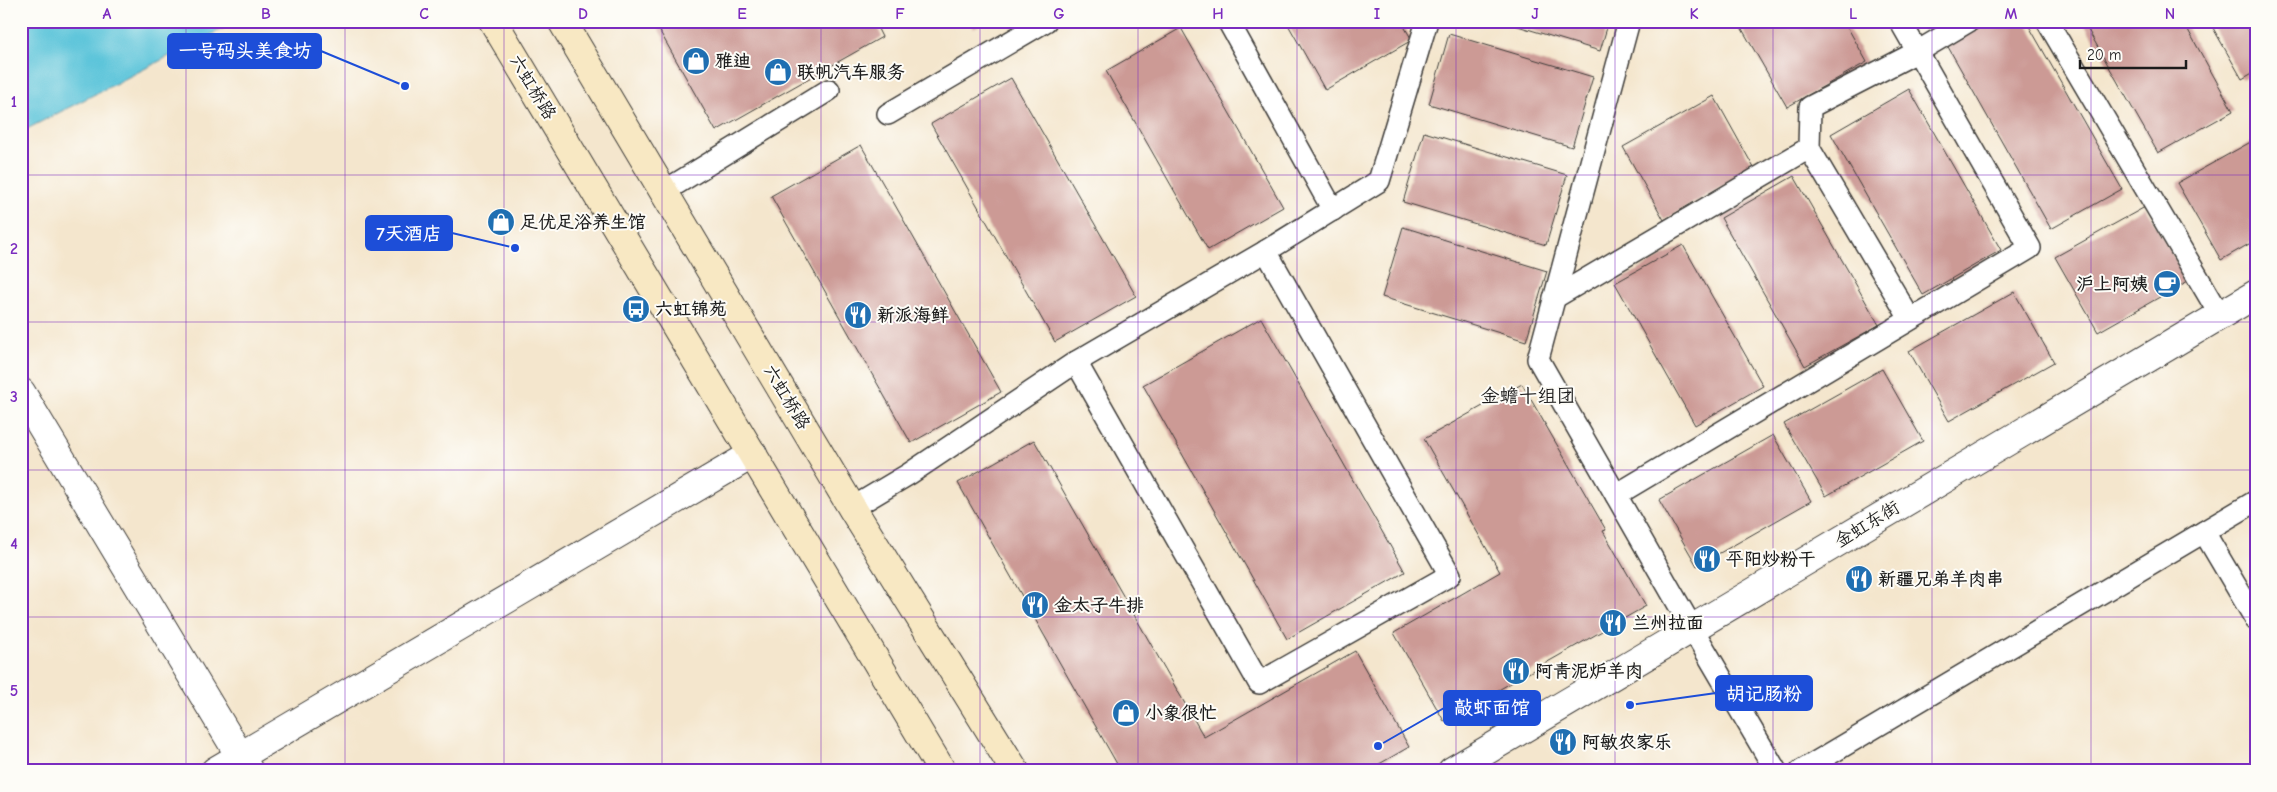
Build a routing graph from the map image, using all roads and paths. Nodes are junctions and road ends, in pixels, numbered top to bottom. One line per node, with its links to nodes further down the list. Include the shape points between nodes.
1 (493, 21): 23 (main road, 六虹桥路)
2 (562, 21): 14 (main road, 六虹桥路)
3 (1046, 21): 12 (lane)
4 (1228, 21): 15 (lane)
5 (1428, 21): 15 (lane, via 1379,181)
6 (1629, 21): 17 (lane)
7 (1900, 21): 10 (lane)
8 (1969, 21): 10 (lane)
9 (2047, 21): 19 (lane)
10 (1917, 52): 13 (lane, via 1810,107); 20 (lane, via 2030,248)
11 (829, 90): 14 (lane)
12 (888, 114)
13 (1809, 148): 17 (lane); 20 (lane)
14 (663, 192): 26 (main road, 六虹桥路)
15 (1333, 210): 16 (lane)
16 (1266, 251): 21 (lane); 21 (lane, via 1450,575 1259,683)
17 (1554, 298): 24 (lane, via 1538,359)
18 (2254, 298): 19 (street, 金虹东街)
19 (2220, 315): 29 (street, 金虹东街)
20 (1910, 319): 24 (lane)
21 (1076, 362): 26 (lane, via 909,474)
22 (21, 392): 30 (street)
23 (753, 454): 30 (street); 32 (main road, 六虹桥路)
24 (1616, 495): 29 (lane)
25 (2256, 501): 27 (lane)
26 (852, 508): 33 (main road, 六虹桥路)
27 (2204, 532): 28 (lane); 36 (lane)
28 (2256, 620)
29 (1692, 628): 34 (street, 金虹东街); 35 (lane)
30 (244, 763): 31 (street)
31 (215, 771)
32 (942, 771)
33 (1015, 771)
34 (1452, 771)
35 (1776, 771)
36 (1801, 771)

